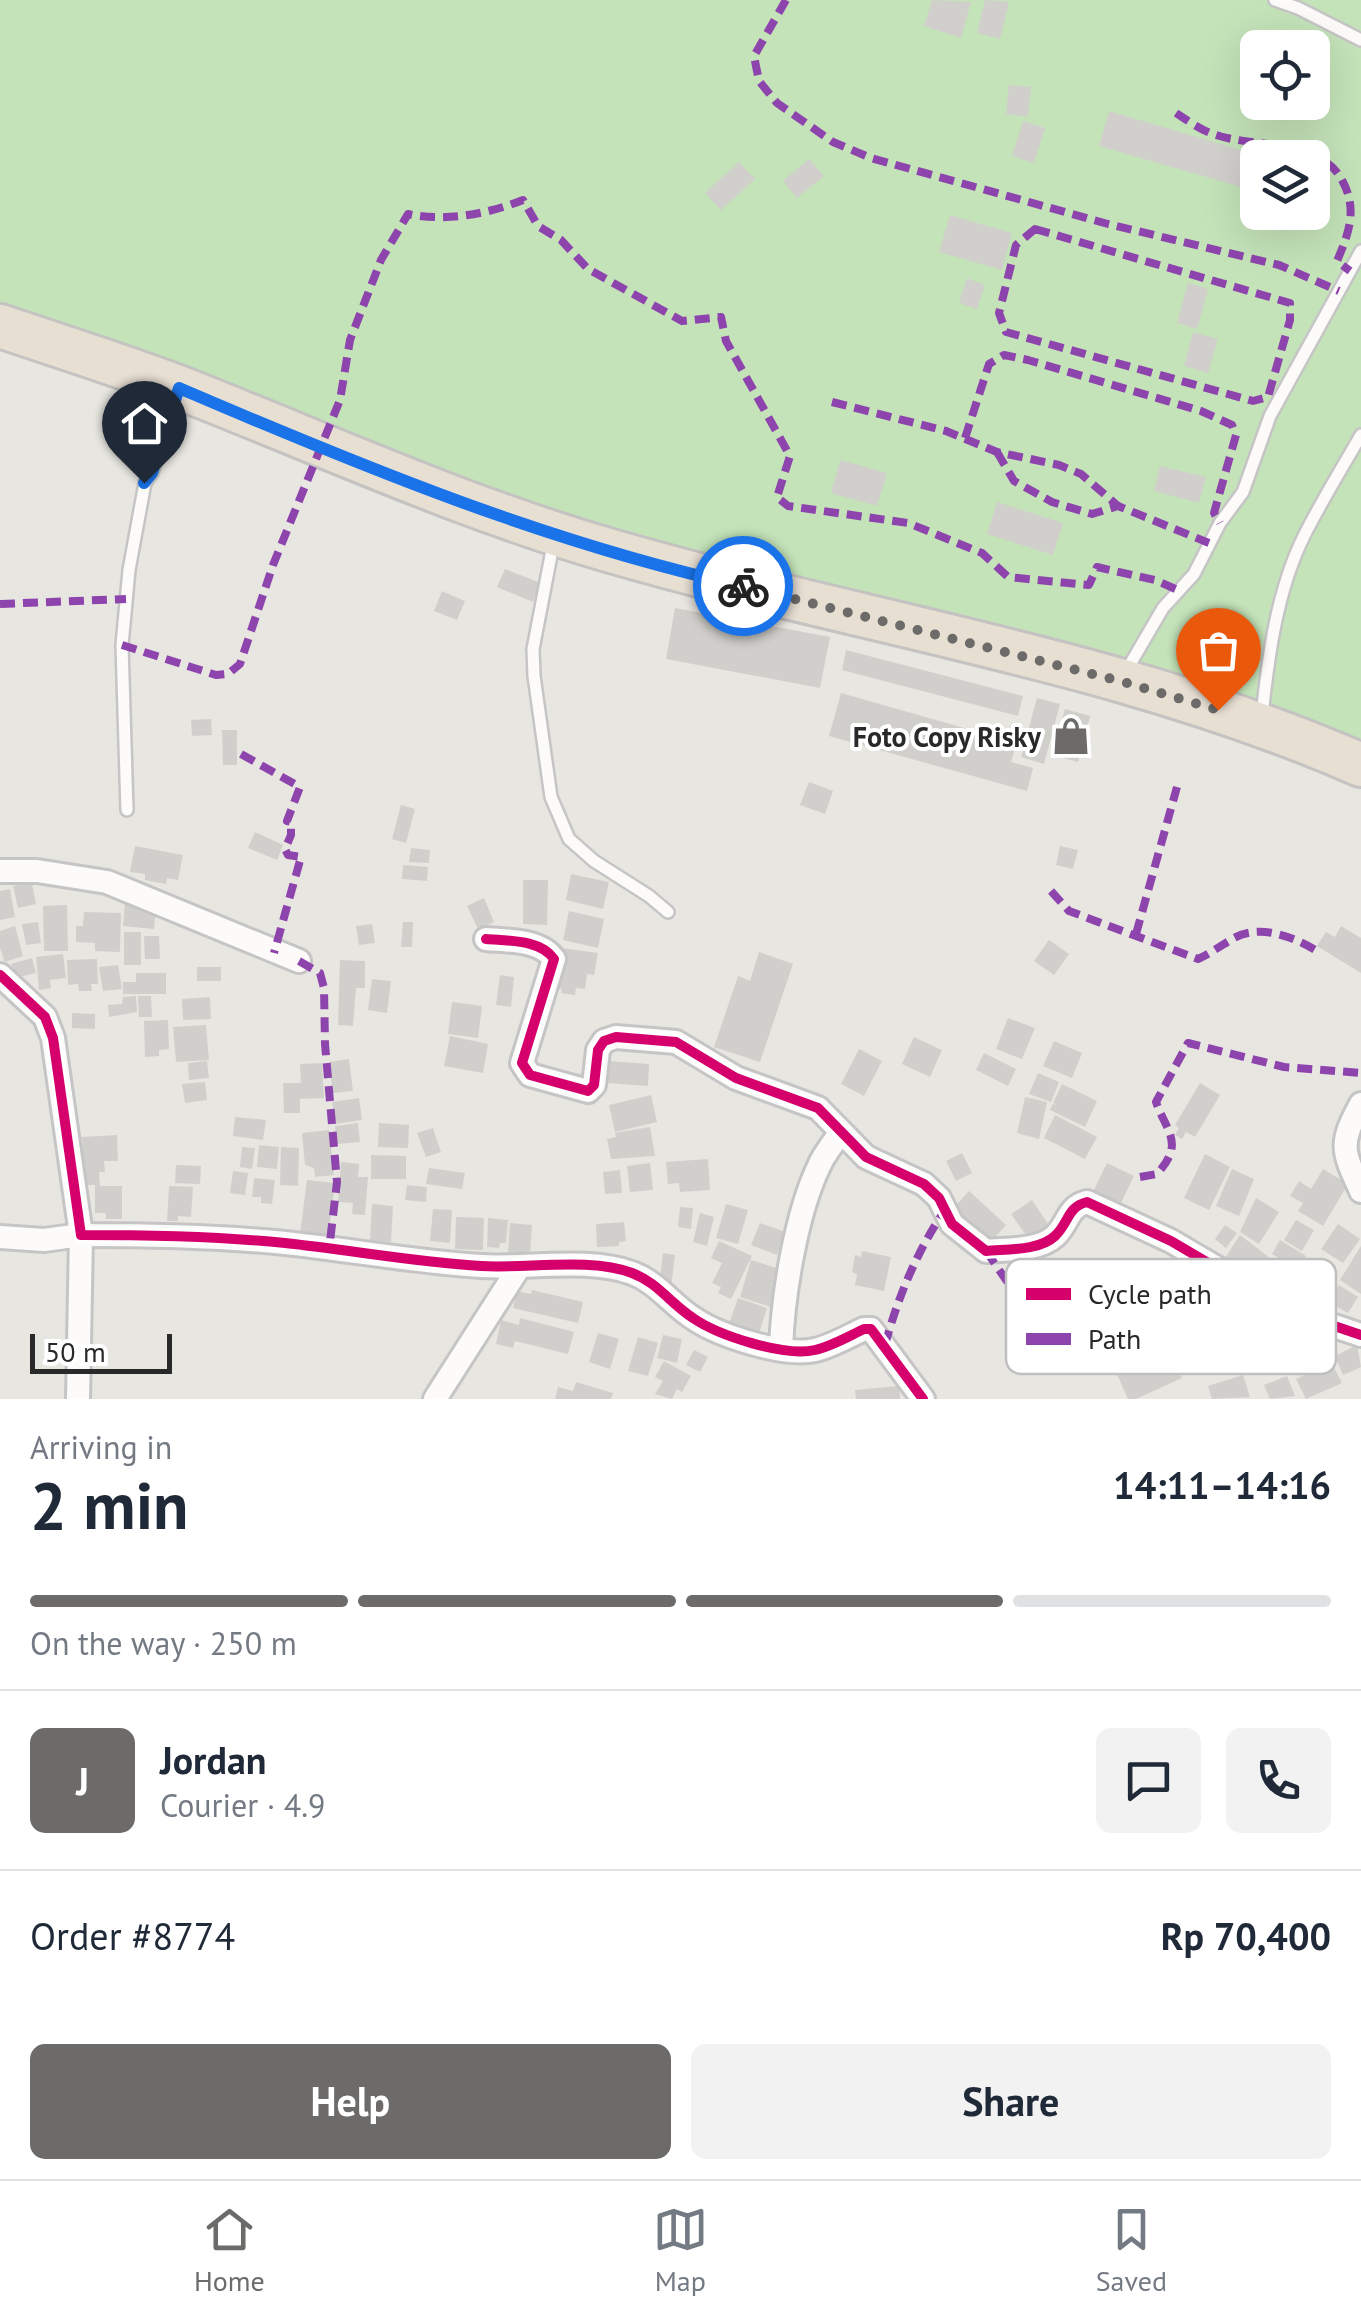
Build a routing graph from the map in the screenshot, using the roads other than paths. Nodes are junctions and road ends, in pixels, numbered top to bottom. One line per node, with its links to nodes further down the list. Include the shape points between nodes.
1 (1275, 0): 2 (lane)
2 (1361, 40)
3 (1361, 251): 8 (lane, via 1270,416 1242,492)
4 (0, 326): 5 (highway)
5 (179, 388): 7 (highway); 11 (lane, via 144,483 126,599)
6 (1361, 435): 9 (lane, via 1292,567)
7 (555, 534): 8 (highway); 13 (lane, via 533,649 551,797 568,839)
8 (1120, 681): 9 (highway)
9 (1261, 726): 10 (highway)
10 (1361, 765)
11 (127, 810)
12 (0, 871): 15 (street, via 108,882)
13 (668, 912)
14 (486, 939): 18 (street, via 538,946 554,959 522,1063 530,1075 588,1091 604,1041 676,1042 736,1078 818,1108)
15 (299, 961)
16 (0, 976): 20 (street, via 44,1017 53,1038)
17 (1361, 1104): 19 (street, via 1347,1127 1346,1147)
18 (840, 1133): 22 (street, via 866,1158 924,1184 940,1198 952,1224 986,1251 1039,1245 1087,1202); 26 (street, via 807,1203)
19 (1361, 1192)
20 (80, 1235): 21 (street); 23 (street, via 185,1235); 27 (street)
21 (0, 1237)
22 (1203, 1259)
23 (518, 1269): 26 (street, via 631,1272 691,1318); 28 (street)
24 (1336, 1327): 25 (street)
25 (1361, 1335)
26 (780, 1348): 29 (street, via 818,1349 870,1330)
27 (78, 1399)
28 (436, 1399)
29 (923, 1399)

